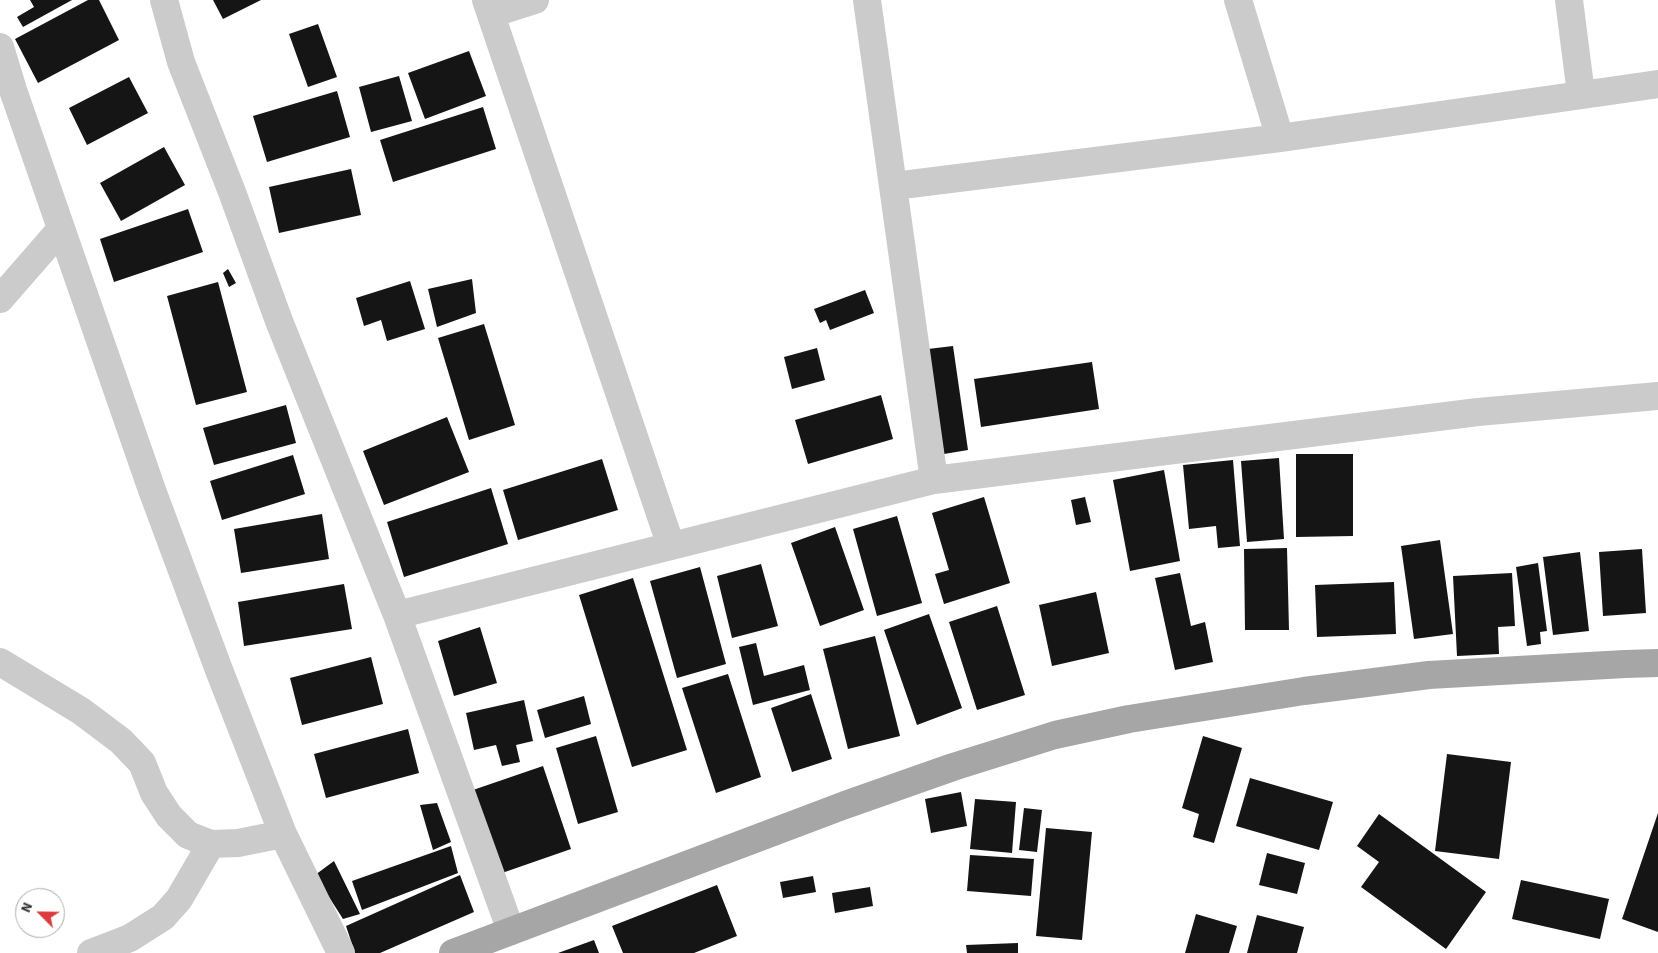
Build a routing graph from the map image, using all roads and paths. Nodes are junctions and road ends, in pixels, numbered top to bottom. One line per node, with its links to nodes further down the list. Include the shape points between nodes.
1 (164, 0): 17 (street, via 181,62 279,321)
2 (535, 0): 6 (street)
3 (867, 0): 11 (street)
4 (1238, 0): 10 (street)
5 (1569, 0): 9 (street)
6 (488, 7): 16 (street)
7 (0, 47): 12 (street)
8 (1658, 84): 9 (street)
9 (1581, 94): 10 (street)
10 (1280, 138): 11 (street)
11 (894, 186): 15 (street)
12 (61, 229): 13 (street); 20 (street, via 152,490)
13 (0, 299)
14 (1658, 396): 15 (street, via 1478,412)
15 (934, 480): 16 (street)
16 (671, 546): 17 (street)
17 (397, 615): 22 (street)
18 (0, 662): 21 (street, via 81,711 121,741 142,764 168,816 188,835)
19 (1658, 664): 22 (main road, via 1429,675 1139,717 1055,735 844,805)
20 (284, 834): 21 (street, via 238,843); 25 (street)
21 (211, 844): 24 (street, via 179,899 163,917 130,938)
22 (511, 931): 23 (main road)
23 (464, 951)
24 (91, 953)
25 (341, 953)

